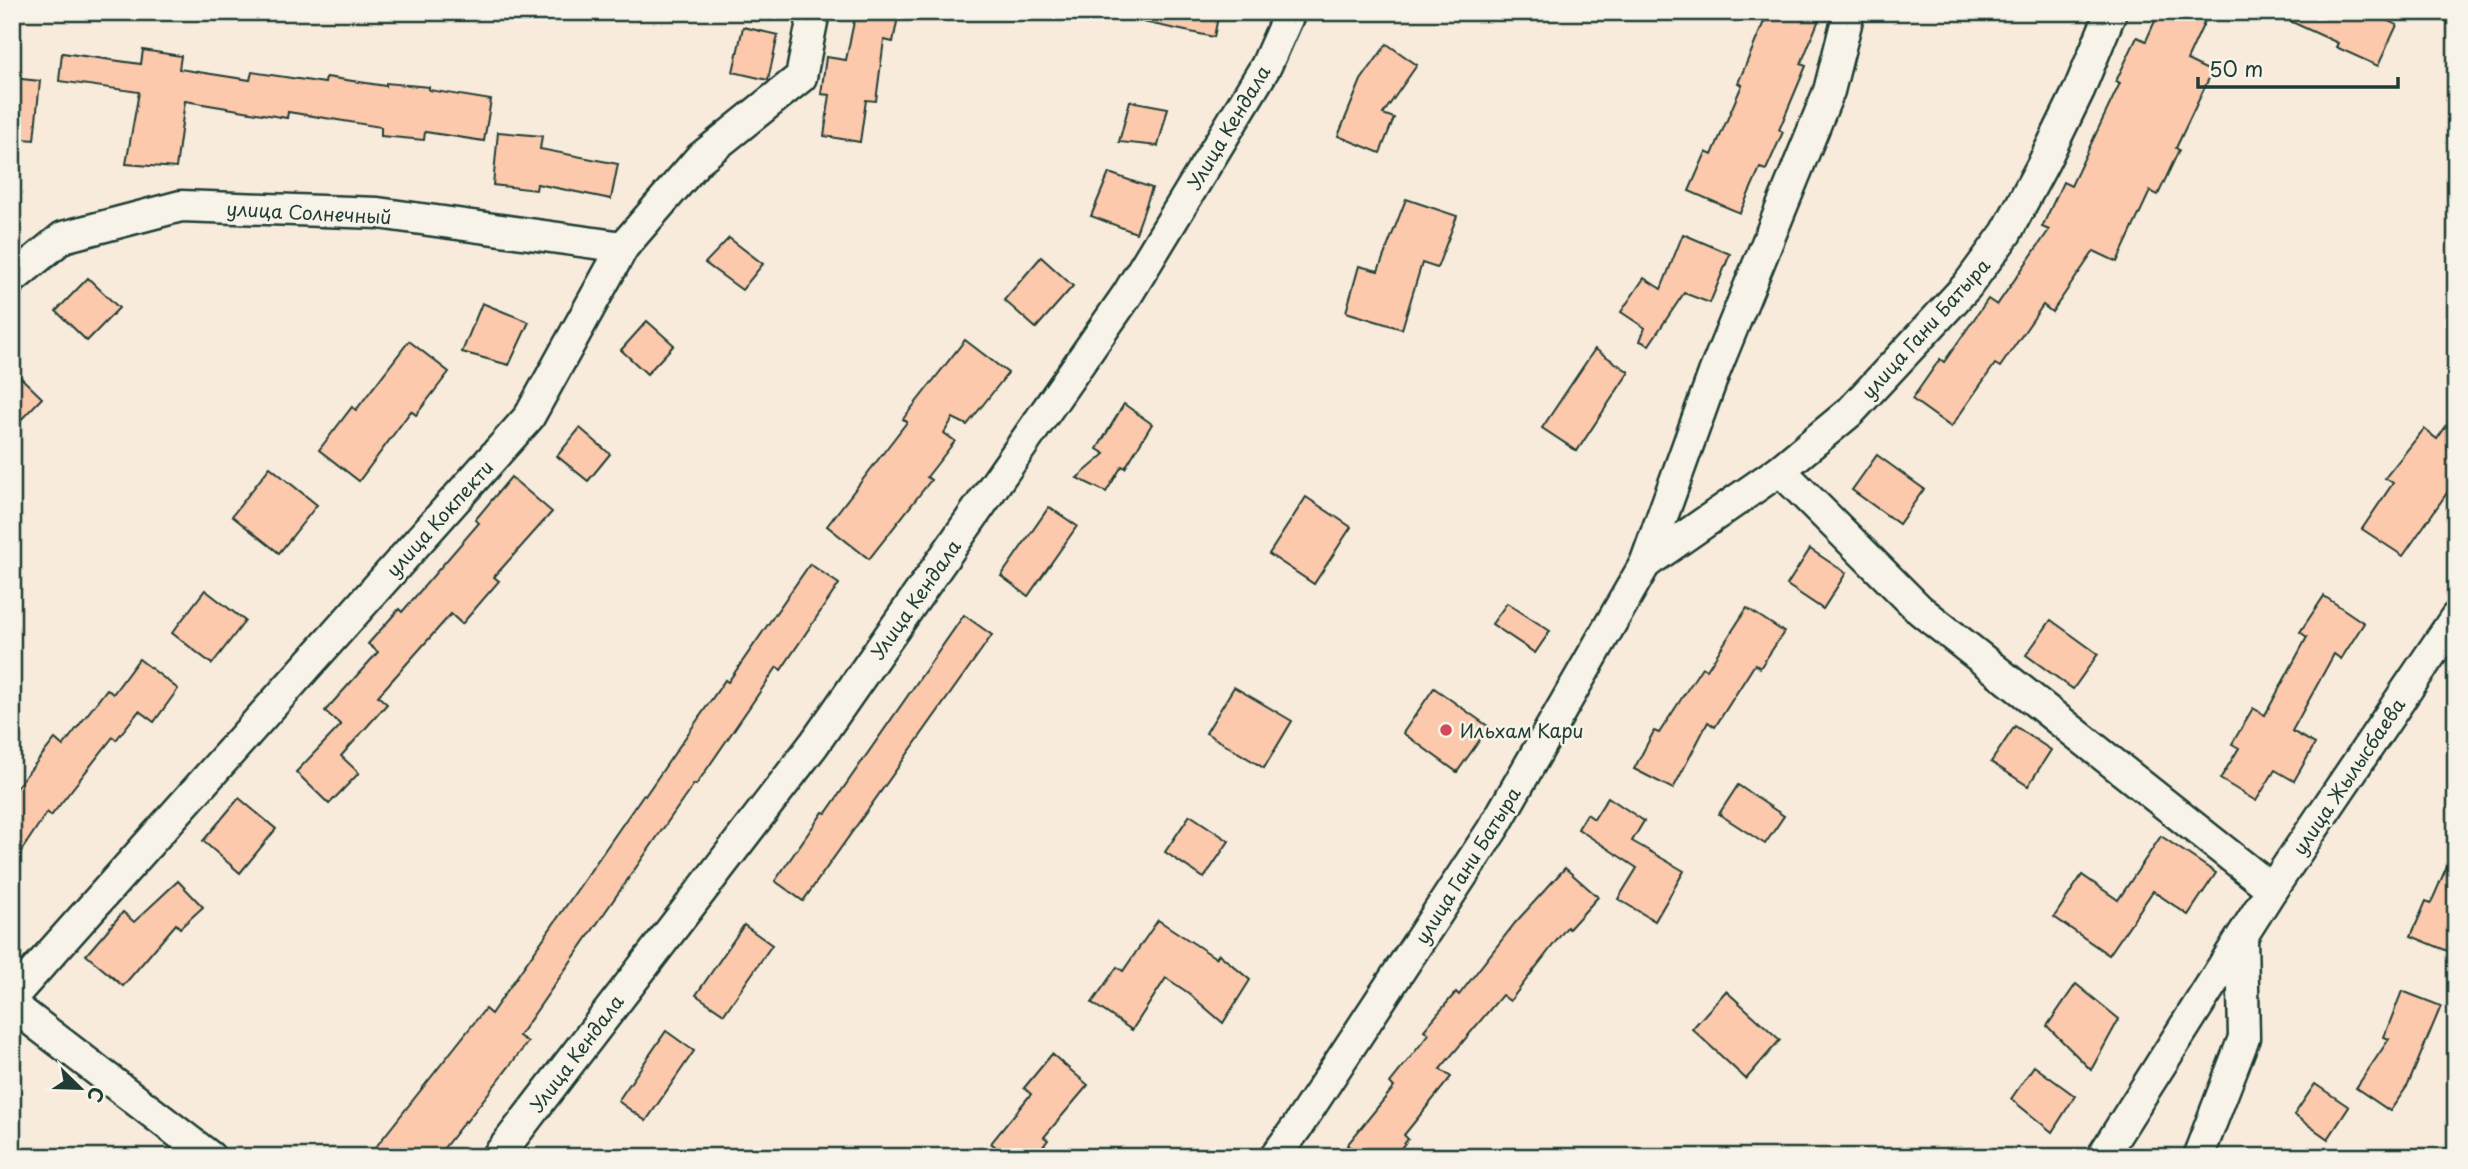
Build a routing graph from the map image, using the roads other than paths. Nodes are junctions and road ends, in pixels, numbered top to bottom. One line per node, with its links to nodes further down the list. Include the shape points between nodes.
1 (814, 12): 5 (street, улица Кокпекти, via 801,77 699,159)
2 (1290, 12): 15 (street, Улица Кендала, via 1266,65 1127,295 814,744)
3 (1849, 12): 8 (street, улица Гани Батыра, via 1829,91 1714,373)
4 (2111, 12): 7 (street, улица Гани Батыра, via 2079,90 2006,233 1916,343 1850,412)
5 (623, 247): 6 (street, улица Солнечный, via 378,213 181,206 63,237); 12 (street, улица Кокпекти, via 529,418)
6 (15, 273)
7 (1780, 470): 8 (street, улица Гани Батыра); 10 (street, via 1920,610)
8 (1645, 564): 16 (street, улица Гани Батыра, via 1494,827)
9 (2456, 617): 10 (street, улица Жылысбаева)
10 (2272, 889): 11 (street, улица Жылысбаева)
11 (2242, 937): 17 (street, улица Жылысбаева); 18 (street, via 2244,1038)
12 (12, 998)
13 (12, 1005): 14 (street)
14 (210, 1157)
15 (497, 1157)
16 (1275, 1157)
17 (2102, 1157)
18 (2197, 1157)

